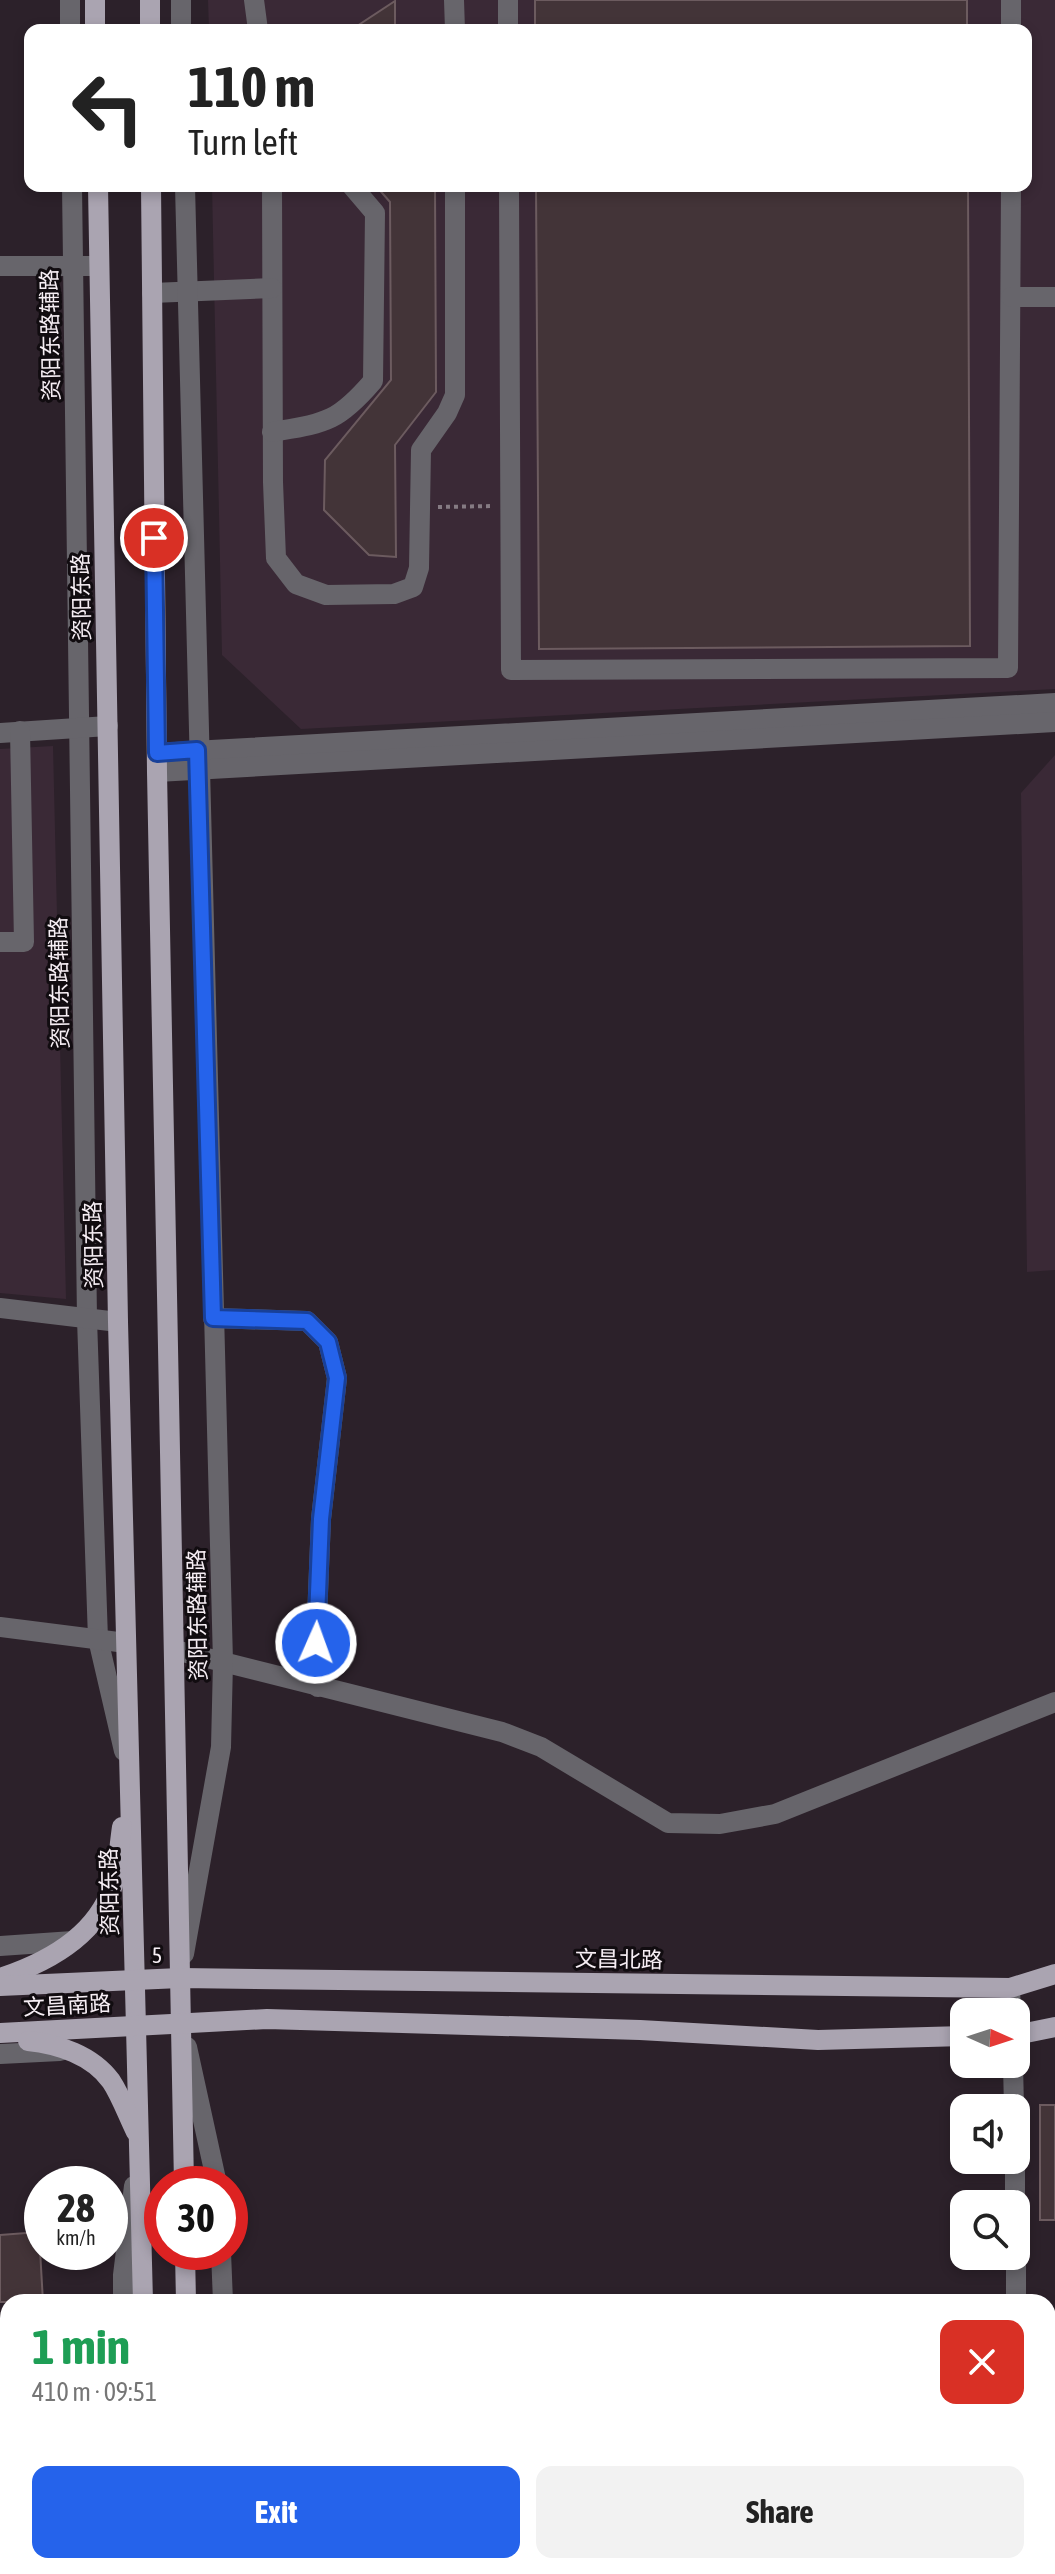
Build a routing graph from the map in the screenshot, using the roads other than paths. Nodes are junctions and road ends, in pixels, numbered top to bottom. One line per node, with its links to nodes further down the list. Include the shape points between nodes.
1 (70, 0): 9 (street)
2 (95, 0): 10 (main road)
3 (150, 0): 11 (main road)
4 (181, 0): 12 (street)
5 (254, 0): 13 (street)
6 (454, 0): 14 (street)
7 (508, 0): 15 (street)
8 (1011, 0): 16 (street)
9 (70, 24)
10 (95, 24)
11 (150, 24)
12 (181, 24)
13 (257, 24)
14 (455, 24)
15 (508, 24)
16 (1011, 24)
17 (72, 192): 26 (street, 资阳东路辅路)
18 (98, 192): 28 (main road, 资阳东路)
19 (151, 192): 31 (main road)
20 (185, 192): 30 (street, 资阳东路辅路)
21 (272, 192): 29 (street)
22 (357, 192): 34 (street, via 375,213 373,381 353,405 323,423)
23 (455, 192): 34 (street, via 455,395 421,450 419,568 413,587 394,594 326,595 296,584 276,558)
24 (509, 192): 32 (street, via 511,670 1008,668)
25 (1011, 192): 32 (street)
26 (73, 265): 27 (street); 28 (street); 38 (street, 资阳东路辅路)
27 (0, 266)
28 (99, 266): 37 (main road, 资阳东路)
29 (272, 288): 30 (street); 34 (street)
30 (187, 291): 31 (street); 40 (street, 资阳东路辅路)
31 (152, 293): 41 (main road)
32 (1011, 297): 33 (street)
33 (1055, 297)
34 (272, 432)
35 (1055, 703): 40 (street)
36 (1055, 722): 40 (street)
37 (108, 726): 38 (street); 46 (main road, 资阳东路)
38 (79, 727): 39 (street); 45 (street, 资阳东路辅路)
39 (10, 732): 42 (street, via 24,942)
40 (198, 760): 41 (street); 44 (street, 资阳东路辅路)
41 (157, 762): 50 (main road)
42 (0, 942)
43 (0, 1308): 45 (street)
44 (213, 1318): 51 (street, 资阳东路辅路); 52 (street, via 307,1321 328,1342 337,1378 321,1519)
45 (87, 1319): 46 (street); 48 (street, 资阳东路辅路)
46 (118, 1322): 49 (main road, 资阳东路)
47 (0, 1627): 48 (street)
48 (98, 1639): 49 (street); 54 (street, 资阳东路辅路)
49 (126, 1643): 54 (main road, 资阳东路)
50 (175, 1650): 51 (street); 59 (main road)
51 (223, 1662): 52 (street); 59 (street, 资阳东路辅路, via 221,1747)
52 (318, 1687): 53 (street, via 502,1732 541,1747 668,1823 720,1824 775,1814)
53 (1055, 1702)
54 (130, 1776): 55 (main road, via 112,1888 96,1919); 60 (main road, 资阳东路)
55 (73, 1941): 56 (street); 58 (main road, via 25,1970)
56 (0, 1946)
57 (1055, 1974): 62 (main road, 文昌北路)
58 (0, 1978)
59 (180, 1978): 60 (main road, 5); 62 (main road, 文昌北路); 64 (main road)
60 (135, 1979): 61 (main road, 文昌南路); 65 (main road, 资阳东路)
61 (0, 1986)
62 (1010, 1988): 63 (street)
63 (1010, 1998)
64 (181, 2022): 65 (main road, 文昌南路); 69 (main road, 文昌南路, via 267,2019 818,2040); 73 (main road); 74 (street)
65 (137, 2026): 68 (main road, 文昌南路); 72 (main road, 资阳东路)
66 (1055, 2027): 67 (main road)
67 (1030, 2032)
68 (0, 2035): 70 (main road)
69 (950, 2036)
70 (68, 2050): 71 (street); 72 (main road, via 110,2080)
71 (0, 2054)
72 (139, 2138): 78 (street); 79 (main road, 资阳东路)
73 (184, 2166)
74 (213, 2166)
75 (185, 2270): 80 (main road)
76 (222, 2270): 81 (street)
77 (1016, 2270): 82 (street)
78 (123, 2294)
79 (143, 2294)
80 (186, 2294)
81 (223, 2294)
82 (1016, 2294)

